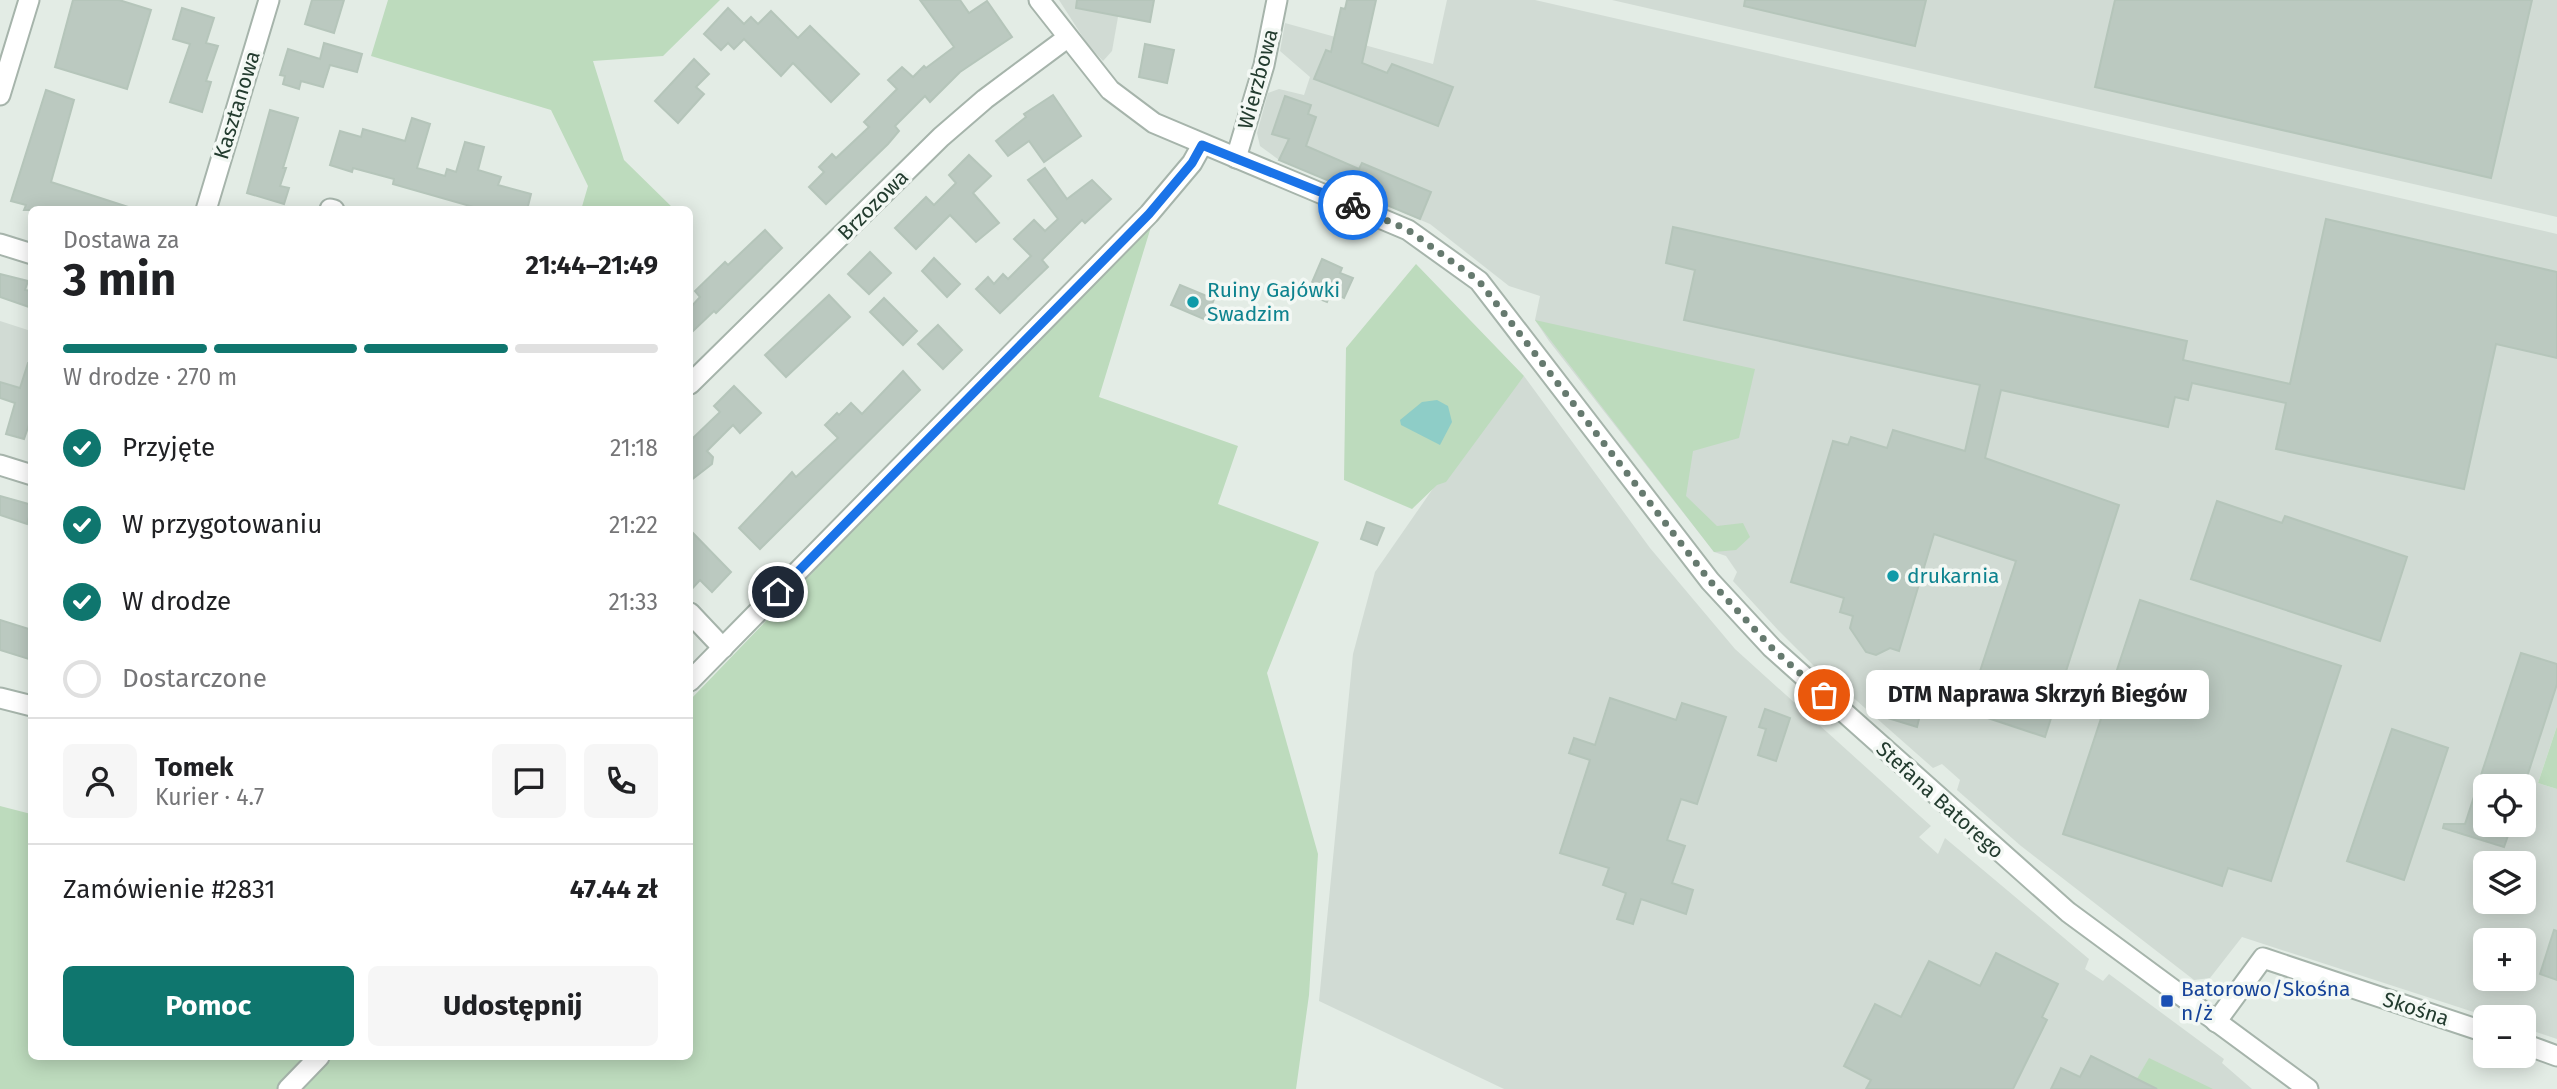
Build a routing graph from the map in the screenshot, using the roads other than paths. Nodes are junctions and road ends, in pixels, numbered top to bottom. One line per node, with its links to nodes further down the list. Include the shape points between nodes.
1 (29, 0): 6 (street)
2 (269, 0): 9 (street, Kasztanowa)
3 (1040, 0): 5 (street, Stefana Batorego)
4 (1277, 0): 8 (street, Wierzbowa, via 1264,65)
5 (1067, 38): 7 (street, Stefana Batorego, via 1129,108); 12 (street, Brzozowa, via 941,137)
6 (0, 95)
7 (1202, 145): 8 (street, Stefana Batorego); 16 (street, via 1149,214)
8 (1236, 158): 20 (street, Stefana Batorego, via 1376,215 1437,248 1479,281 1710,581 1772,648 2068,912)
9 (207, 206)
10 (0, 244): 11 (street)
11 (28, 253)
12 (693, 381)
13 (0, 465): 14 (street)
14 (28, 474)
15 (693, 616): 16 (street)
16 (723, 648): 17 (street)
17 (693, 678)
18 (0, 698): 19 (street)
19 (28, 705)
20 (2216, 1022): 21 (street, Skośna, via 2263,958); 26 (street, Stefana Batorego)
21 (2473, 1028)
22 (2536, 1048): 23 (street)
23 (2557, 1055)
24 (316, 1060): 25 (street)
25 (288, 1089)
26 (2308, 1089)

